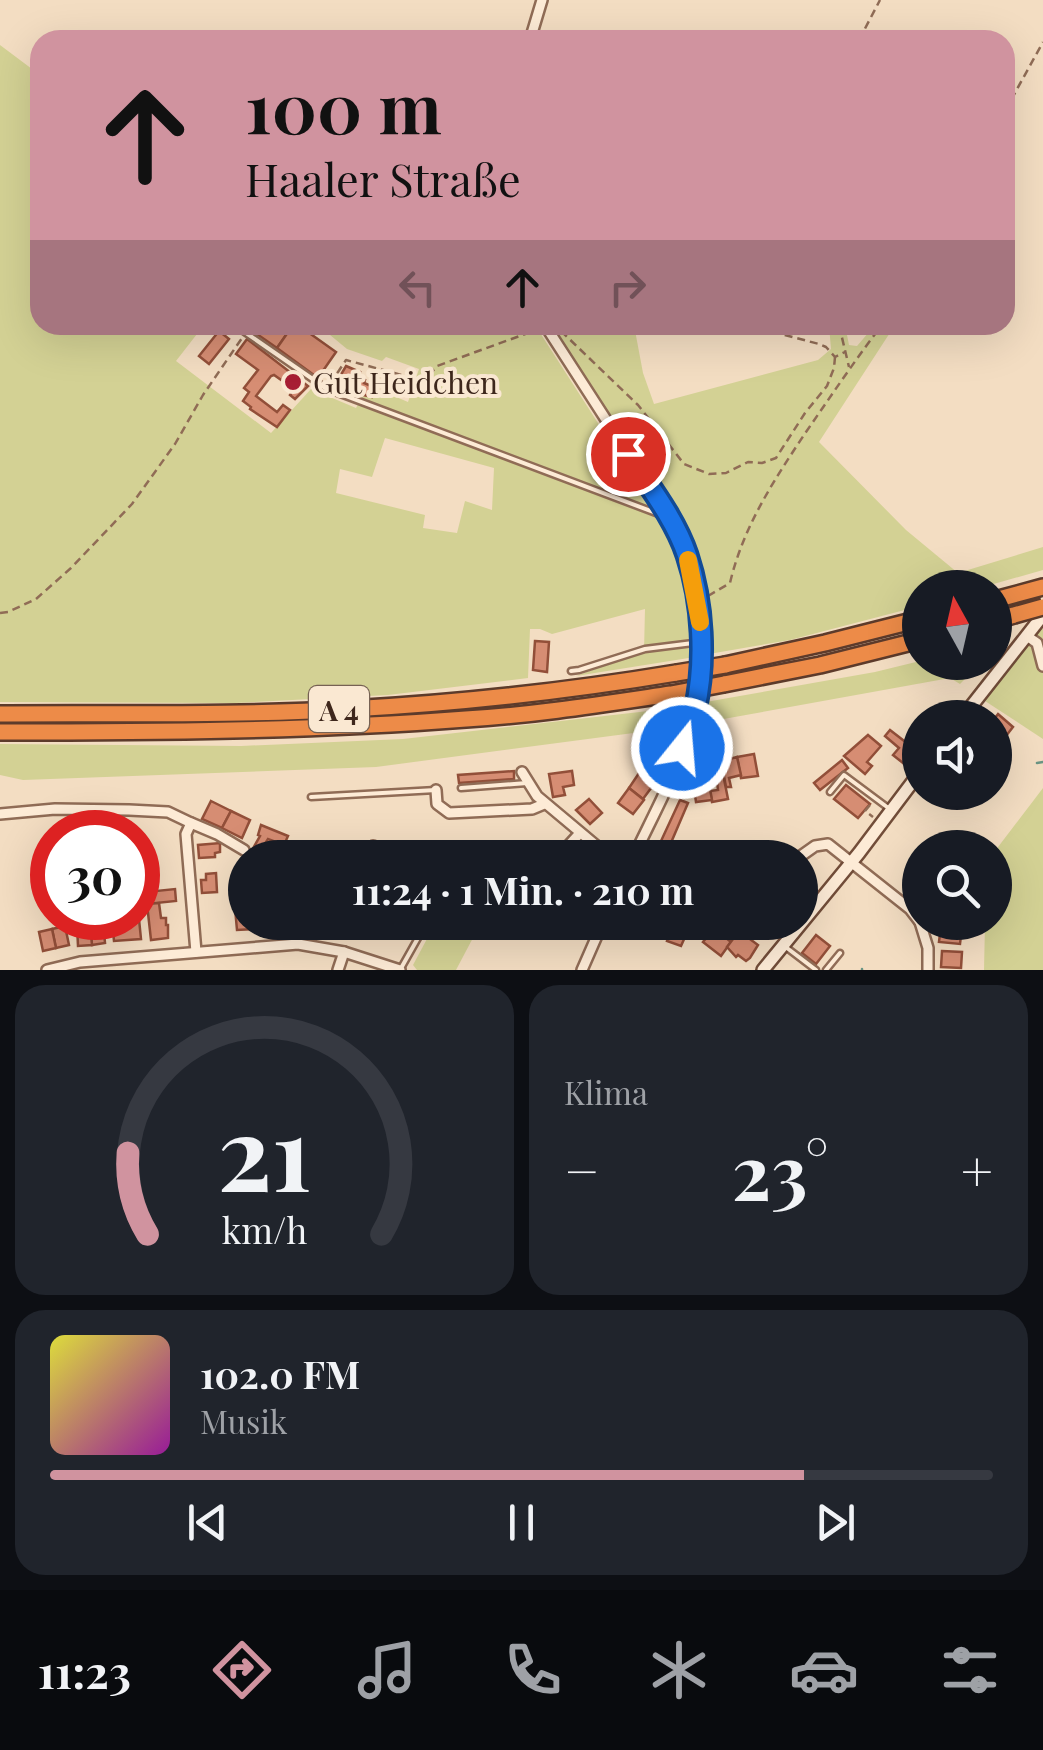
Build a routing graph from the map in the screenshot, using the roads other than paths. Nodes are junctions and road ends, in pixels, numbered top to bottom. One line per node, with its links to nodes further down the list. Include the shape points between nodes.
1 (542, 0): 2 (street)
2 (533, 30)
3 (251, 335): 5 (lane, via 326,389)
4 (551, 335): 5 (street)
5 (669, 518): 10 (street, via 687,555)
6 (1041, 614): 7 (highway, bridge); 9 (main road)
7 (1012, 617)
8 (902, 624): 15 (highway, A 4, bridge, via 725,665 466,701)
9 (1027, 636): 12 (street, via 1037,643); 14 (main road)
10 (701, 642): 13 (lane, via 645,649); 31 (street, via 695,712)
11 (902, 644): 16 (highway, A 4, bridge, via 670,694 470,719)
12 (1043, 666)
13 (571, 671)
14 (976, 700)
15 (0, 714)
16 (0, 732)
17 (522, 772): 18 (street)
18 (527, 784): 19 (lane); 24 (street)
19 (461, 788)
20 (436, 790): 23 (lane); 24 (street, via 437,804 449,813)
21 (830, 792): 25 (lane, via 844,775)
22 (902, 796): 25 (main road)
23 (310, 798)
24 (544, 804): 28 (street)
25 (892, 810): 34 (main road)
26 (0, 814): 27 (street, via 129,810 168,812)
27 (190, 823): 32 (street); 40 (street)
28 (580, 833): 29 (street); 30 (street)
29 (574, 840)
30 (589, 840)
31 (641, 840)
32 (228, 841)
33 (818, 846): 34 (street, via 828,844)
34 (851, 862): 35 (street); 39 (main road)
35 (902, 903)
36 (417, 940): 45 (lane)
37 (595, 940): 46 (street)
38 (926, 940): 50 (street)
39 (783, 945): 47 (main road); 48 (lane)
40 (196, 952): 41 (street, via 298,944); 43 (street)
41 (344, 952): 44 (street); 45 (street)
42 (840, 953): 49 (lane)
43 (47, 970)
44 (338, 970)
45 (400, 970)
46 (582, 970)
47 (763, 970)
48 (816, 970)
49 (826, 970)
50 (928, 970)

